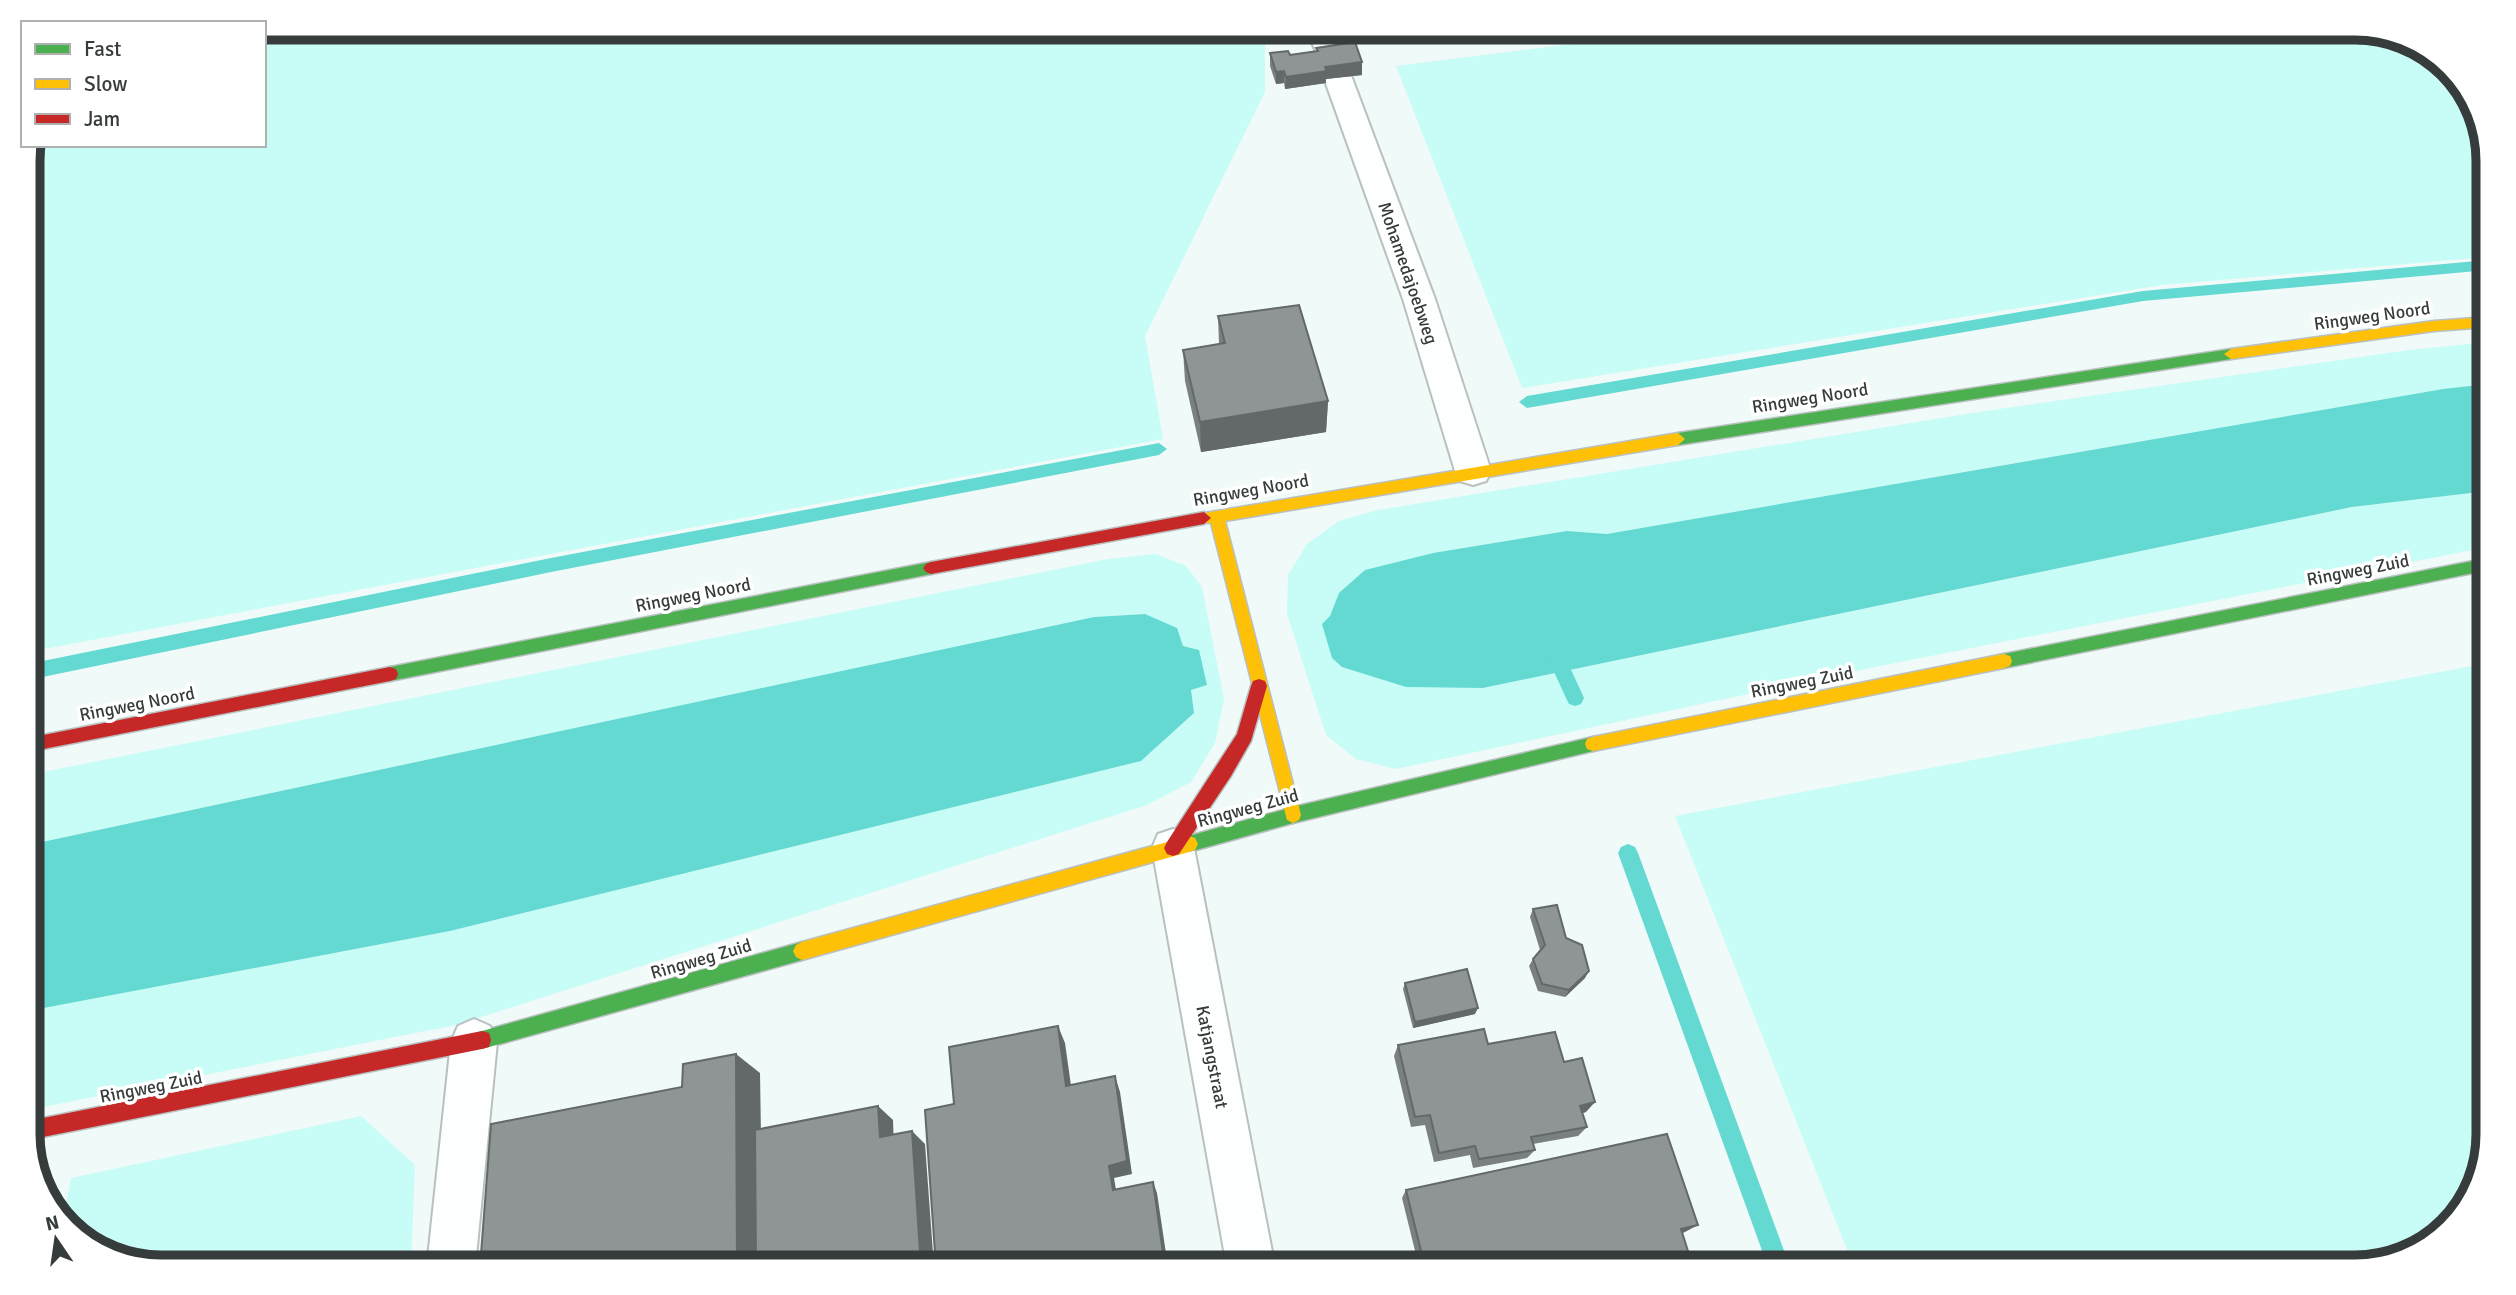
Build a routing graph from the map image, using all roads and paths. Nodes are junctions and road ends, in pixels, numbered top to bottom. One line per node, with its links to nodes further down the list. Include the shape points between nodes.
1 (1324, 40): 3 (street, Mohamedajoebweg, via 1419,299)
2 (2475, 323): 3 (street, Ringweg Noord, via 2126,369)
3 (1473, 471): 4 (street, Ringweg Noord)
4 (1216, 515): 6 (street); 7 (street, Ringweg Noord)
5 (2475, 567): 8 (street, Ringweg Zuid, via 1620,738)
6 (1259, 686): 8 (street); 9 (street, via 1245,736)
7 (41, 742)
8 (1293, 815): 9 (street, Ringweg Zuid)
9 (1173, 848): 10 (street, Ringweg Zuid); 13 (street, Katjangstraat)
10 (474, 1042): 11 (street, Ringweg Zuid); 12 (street)
11 (41, 1128)
12 (452, 1255)
13 (1249, 1255)

